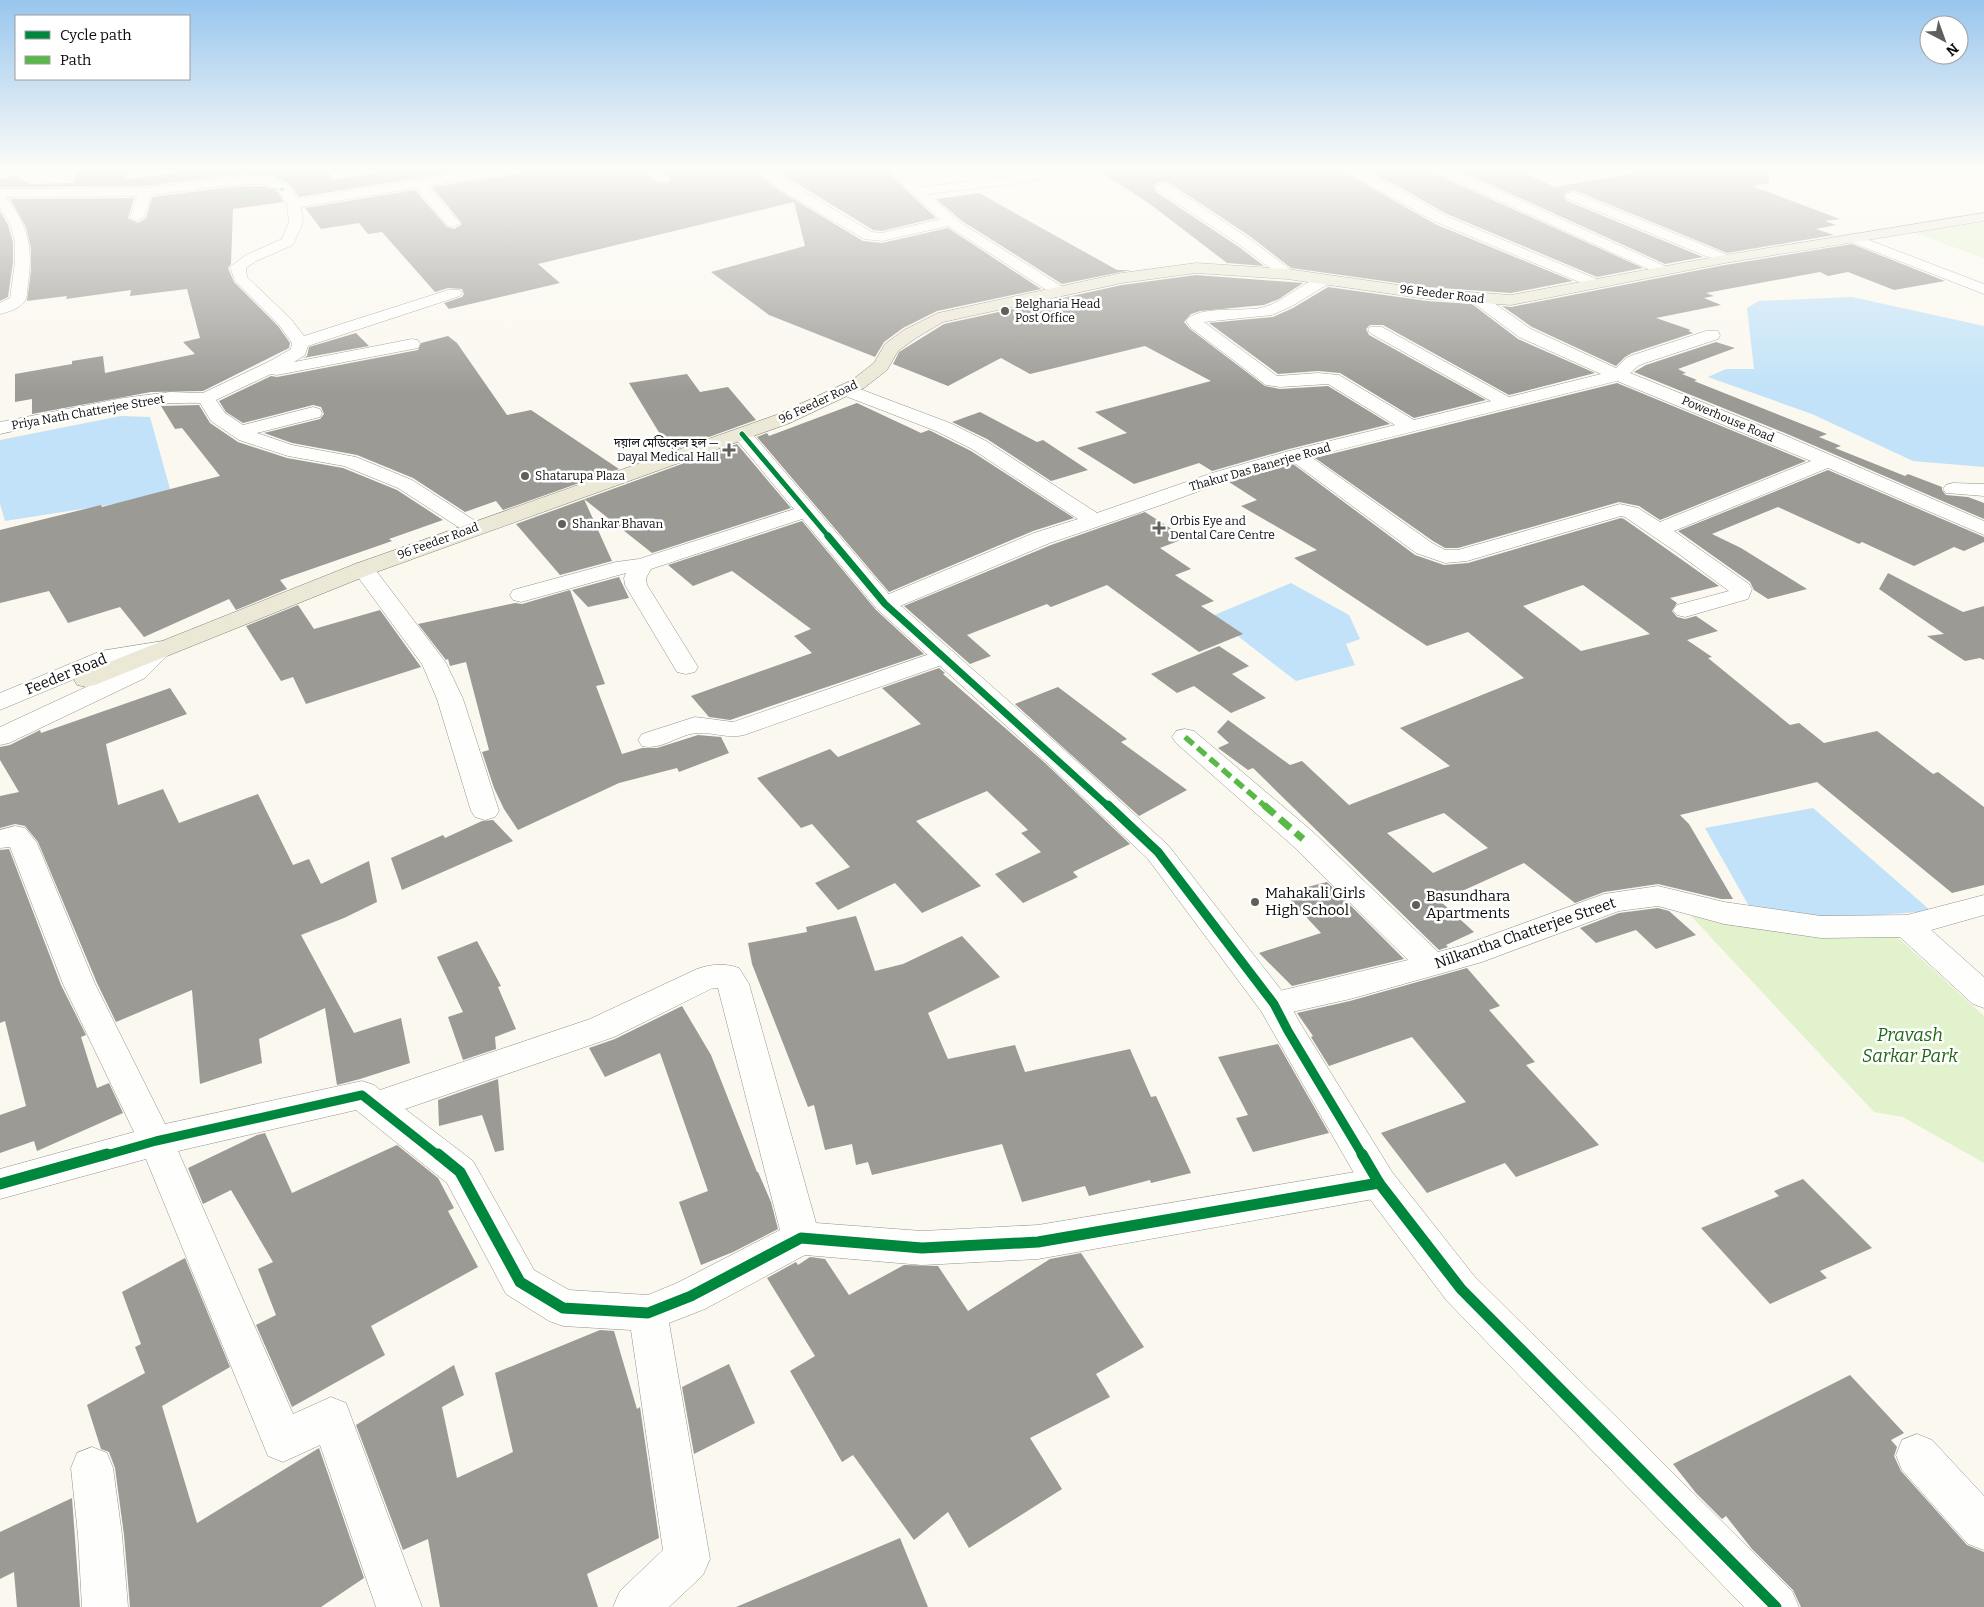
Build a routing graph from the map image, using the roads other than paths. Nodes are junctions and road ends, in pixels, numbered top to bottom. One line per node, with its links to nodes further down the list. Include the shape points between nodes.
1 (22, 242): 19 (street, via 18,300)
2 (288, 242): 22 (street, via 238,267 240,278 285,322)
3 (981, 242): 16 (street)
4 (1245, 242): 12 (street)
5 (1493, 242): 14 (street)
6 (1601, 242): 11 (street)
7 (1684, 242): 10 (street)
8 (1829, 242): 10 (main road, 96 Feeder Road)
9 (1863, 242): 15 (street)
10 (1725, 259): 11 (main road, 96 Feeder Road)
11 (1662, 270): 14 (main road, 96 Feeder Road)
12 (1287, 274): 13 (main road, 96 Feeder Road); 16 (main road, 96 Feeder Road, via 1196,268 1122,278)
13 (1325, 280): 18 (main road, 96 Feeder Road); 30 (street, via 1266,312 1202,317 1194,321 1272,381 1333,379)
14 (1594, 283): 18 (main road, 96 Feeder Road, via 1511,300)
15 (1984, 289)
16 (1060, 292): 26 (main road, 96 Feeder Road, via 938,318 891,348 881,366)
17 (454, 293): 22 (street)
18 (1478, 299): 25 (street, Powerhouse Road, via 1525,333)
19 (0, 309)
20 (1376, 330): 28 (street)
21 (1712, 335): 25 (street, via 1639,359)
22 (300, 343): 24 (street, via 298,351)
23 (412, 344): 24 (street)
24 (258, 374): 27 (street)
25 (1618, 375): 28 (street, Thakur Das Banerjee Road); 35 (street, Powerhouse Road)
26 (846, 390): 33 (main road, 96 Feeder Road); 39 (street, via 943,427 979,445)
27 (206, 398): 31 (street, Priya Nath Chatterjee Street, via 170,397 123,403); 32 (street, via 218,417)
28 (1506, 402): 30 (street, Thakur Das Banerjee Road)
29 (313, 413): 32 (street)
30 (1410, 426): 34 (street, Thakur Das Banerjee Road)
31 (0, 428)
32 (240, 432): 40 (street, via 288,450 349,461 405,484)
33 (742, 434): 38 (street); 40 (main road, 96 Feeder Road)
34 (1296, 455): 39 (street, Thakur Das Banerjee Road, via 1219,477); 42 (street, via 1424,548 1447,558 1620,510 1631,512)
35 (1828, 461): 41 (street, Powerhouse Road); 42 (street)
36 (1953, 489): 37 (street)
37 (1984, 490)
38 (807, 511): 43 (street); 46 (street)
39 (1094, 520): 46 (street, Thakur Das Banerjee Road, via 1042,538)
40 (474, 528): 44 (main road, 96 Feeder Road)
41 (1984, 529)
42 (1659, 530): 47 (street, via 1741,589 1740,594 1731,598)
43 (642, 565): 45 (street); 50 (street, via 635,578 636,585)
44 (363, 568): 48 (main road, 96 Feeder Road); 56 (street, via 434,663 450,699)
45 (521, 595)
46 (885, 604): 49 (street)
47 (1685, 610)
48 (163, 648): 51 (main road, 96 Feeder Road); 52 (street, Feeder Road, via 110,656); 53 (street, via 136,673)
49 (944, 656): 55 (street, via 735,730 695,725); 62 (street, via 1158,852)
50 (686, 667)
51 (86, 680)
52 (0, 702)
53 (0, 737)
54 (1185, 737): 60 (street, via 1303,839)
55 (651, 740)
56 (485, 811)
57 (0, 839): 64 (street, via 15,835 23,843 79,984)
58 (1984, 905): 59 (street, Nilkantha Chatterjee Street)
59 (1907, 926): 60 (street, Nilkantha Chatterjee Street, via 1821,927 1724,912 1658,896 1615,900); 61 (street)
60 (1433, 965): 62 (street, Nilkantha Chatterjee Street)
61 (1984, 996)
62 (1274, 1004): 65 (street)
63 (376, 1105): 64 (street, via 362,1095); 67 (street, via 602,1028 708,977 728,976 733,984); 68 (street, via 460,1172 520,1282 563,1308)
64 (156, 1141): 66 (street); 73 (street, via 283,1442 331,1417)
65 (1379, 1183): 67 (street, via 1038,1242 922,1248); 75 (street, via 1461,1289)
66 (0, 1184)
67 (801, 1238): 68 (street, via 691,1296)
68 (648, 1313): 74 (street, via 687,1559)
69 (1917, 1455): 71 (street)
70 (92, 1468): 72 (street)
71 (1984, 1528)
72 (105, 1607)
73 (399, 1607)
74 (636, 1607)
75 (1776, 1607)

